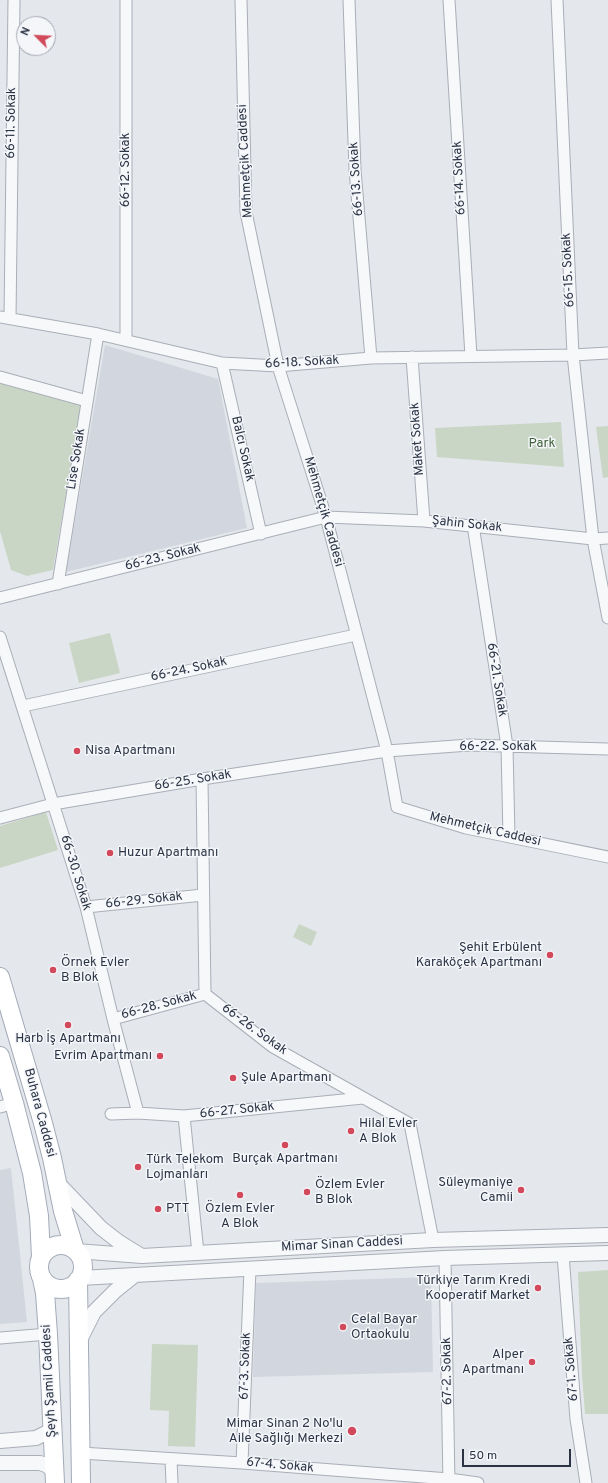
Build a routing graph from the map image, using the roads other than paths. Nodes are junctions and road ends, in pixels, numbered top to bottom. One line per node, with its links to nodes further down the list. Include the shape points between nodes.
1 (14, 0): 7 (street, 66-11. Sokak)
2 (126, 0): 9 (street, 66-12. Sokak)
3 (241, 0): 16 (street, Mehmetçik Caddesi, via 246,212)
4 (349, 0): 14 (street, 66-13. Sokak, via 355,170)
5 (449, 0): 11 (street, 66-14. Sokak)
6 (556, 0): 12 (street, 66-15. Sokak)
7 (5, 318): 8 (street, 66-18. Sokak)
8 (98, 334): 9 (street, 66-18. Sokak); 18 (street, Lise Sokak)
9 (126, 340): 15 (street, 66-18. Sokak)
10 (608, 353): 12 (street, 66-18. Sokak)
11 (471, 356): 12 (street, 66-18. Sokak); 13 (street, 66-18. Sokak)
12 (573, 356): 24 (street, 66-15. Sokak)
13 (412, 357): 14 (street, 66-18. Sokak); 20 (street, Maket Sokak)
14 (371, 358): 16 (street, 66-18. Sokak)
15 (222, 363): 16 (street, 66-18. Sokak); 22 (street, Balcı Sokak)
16 (278, 366): 19 (street, Mehmetçik Caddesi)
17 (0, 377): 18 (street)
18 (87, 401): 25 (street, Lise Sokak)
19 (326, 517): 20 (street, Şahin Sokak); 22 (street, 66-23. Sokak); 28 (street, Mehmetçik Caddesi)
20 (424, 521): 21 (street, Şahin Sokak)
21 (472, 525): 24 (street, Şahin Sokak); 31 (street, 66-21. Sokak)
22 (261, 534): 25 (street, 66-23. Sokak)
23 (608, 538): 24 (street, Şahin Sokak)
24 (593, 539): 27 (street, 66-15. Sokak)
25 (58, 584): 26 (street, 66-23. Sokak)
26 (1, 595)
27 (608, 618)
28 (356, 635): 30 (street, 66-24. Sokak); 33 (street, Mehmetçik Caddesi)
29 (0, 637): 30 (street, 66-30. Sokak)
30 (23, 706): 35 (street, 66-30. Sokak)
31 (507, 746): 32 (street, 66-22. Sokak); 33 (street, 66-22. Sokak, via 469,745); 37 (street, 66-21. Sokak)
32 (608, 749)
33 (387, 751): 34 (street, 66-25. Sokak); 37 (street, Mehmetçik Caddesi, via 397,807 466,828)
34 (202, 779): 35 (street, 66-25. Sokak); 39 (street)
35 (53, 804): 36 (street, 66-25. Sokak); 40 (street, 66-30. Sokak)
36 (0, 818)
37 (509, 837): 38 (street, Mehmetçik Caddesi)
38 (608, 857)
39 (203, 895): 40 (street, 66-29. Sokak); 42 (street)
40 (86, 907): 43 (street, 66-30. Sokak)
41 (0, 977): 50 (main road, Buhara Caddesi, via 43,1123)
42 (205, 994): 43 (street, 66-28. Sokak); 45 (street, 66-26. Sokak, via 273,1047)
43 (113, 1019): 47 (street, 66-30. Sokak)
44 (0, 1056): 46 (main road, Buhara Caddesi)
45 (363, 1098): 49 (street, 66-27. Sokak); 52 (street, 66-26. Sokak, via 410,1124)
46 (7, 1105): 58 (main road, Buhara Caddesi, via 32,1173 39,1216)
47 (138, 1113): 48 (street, 66-27. Sokak); 49 (street, 66-27. Sokak)
48 (111, 1114)
49 (184, 1116): 54 (street)
50 (57, 1182): 53 (main road, Buhara Caddesi, via 67,1226); 57 (street, via 101,1228)
51 (608, 1235): 52 (street, Mimar Sinan Caddesi)
52 (433, 1240): 54 (street, Mimar Sinan Caddesi)
53 (76, 1251): 57 (street, Mimar Sinan Caddesi); 58 (main road, via 68,1246 56,1245 49,1248); 63 (main road, via 83,1266)
54 (198, 1253): 57 (street, Mimar Sinan Caddesi)
55 (608, 1253): 56 (street, Mimar Sinan Caddesi)
56 (563, 1255): 59 (street, Mimar Sinan Caddesi); 78 (street, 67-1. Sokak, via 576,1419)
57 (142, 1256)
58 (41, 1257): 62 (main road, via 39,1266)
59 (445, 1258): 60 (street, Mimar Sinan Caddesi); 74 (street, 67-2. Sokak)
60 (250, 1269): 61 (street, Mimar Sinan Caddesi); 72 (street, 67-3. Sokak)
61 (135, 1275): 63 (street, Mimar Sinan Caddesi); 66 (street, via 94,1312)
62 (42, 1279): 63 (main road, via 48,1285 60,1289 68,1288); 64 (main road, Şeyh Şamil Caddesi)
63 (79, 1279): 66 (main road)
64 (48, 1334): 65 (street); 67 (main road, Şeyh Şamil Caddesi)
65 (0, 1338)
66 (79, 1342): 69 (main road)
67 (53, 1427): 68 (street, via 36,1438); 73 (main road, Şeyh Şamil Caddesi)
68 (0, 1441)
69 (81, 1454): 70 (street, 67-4. Sokak); 75 (main road)
70 (171, 1459): 72 (street, 67-4. Sokak); 76 (street)
71 (0, 1463): 73 (street, via 40,1463 46,1465)
72 (242, 1463): 74 (street, 67-4. Sokak)
73 (55, 1478)
74 (449, 1481): 77 (street, 67-4. Sokak)
75 (81, 1483)
76 (172, 1483)
77 (478, 1483)
78 (586, 1483)

